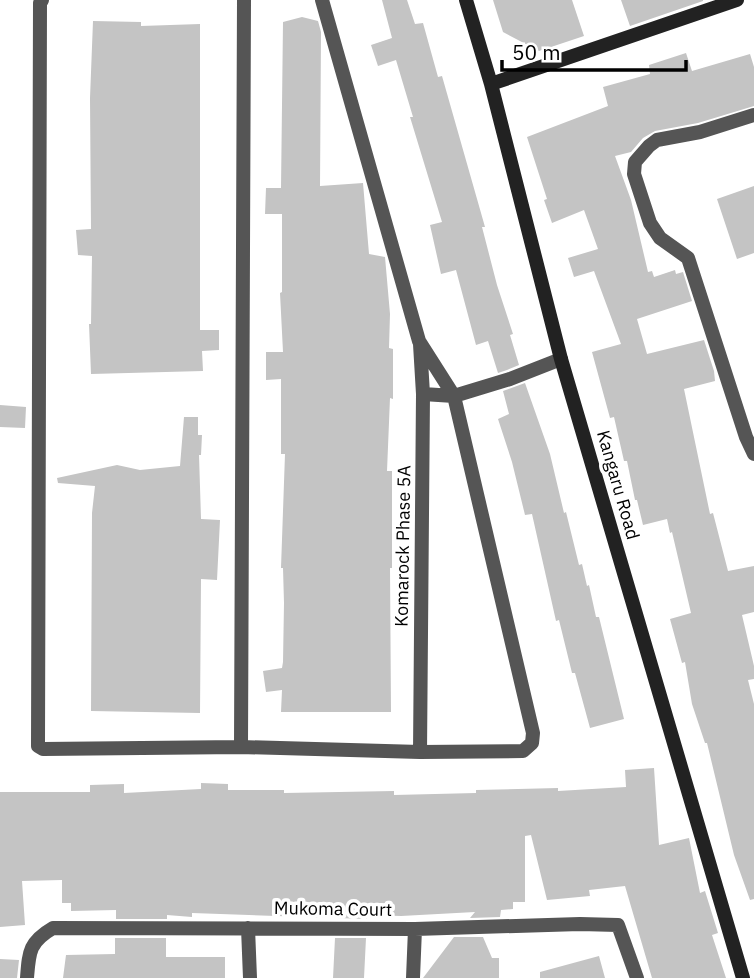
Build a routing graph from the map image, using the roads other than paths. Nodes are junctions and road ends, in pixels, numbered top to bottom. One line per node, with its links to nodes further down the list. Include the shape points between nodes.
1 (42, 0): 13 (street, via 38,746)
2 (244, 0): 13 (street)
3 (322, 0): 8 (street)
4 (466, 0): 6 (street, Kangaru Road)
5 (737, 0): 6 (street)
6 (491, 84): 9 (street, Kangaru Road)
7 (754, 115): 12 (street, via 657,141 635,162 634,174 650,223 660,238 688,258)
8 (419, 341): 10 (street, Komarock Phase 5A); 11 (street)
9 (561, 359): 11 (street); 21 (street, Kangaru Road)
10 (424, 394): 11 (street); 14 (street, Komarock Phase 5A)
11 (454, 397): 14 (street, via 534,736 523,751)
12 (754, 454)
13 (241, 747): 14 (street)
14 (420, 752)
15 (248, 928): 16 (street, Mukoma Court); 17 (street, Mukoma Court, via 53,928 30,949); 18 (street)
16 (415, 929): 19 (street); 20 (street, Mukoma Court, via 618,925)
17 (27, 978)
18 (250, 978)
19 (413, 978)
20 (637, 978)
21 (743, 978)

